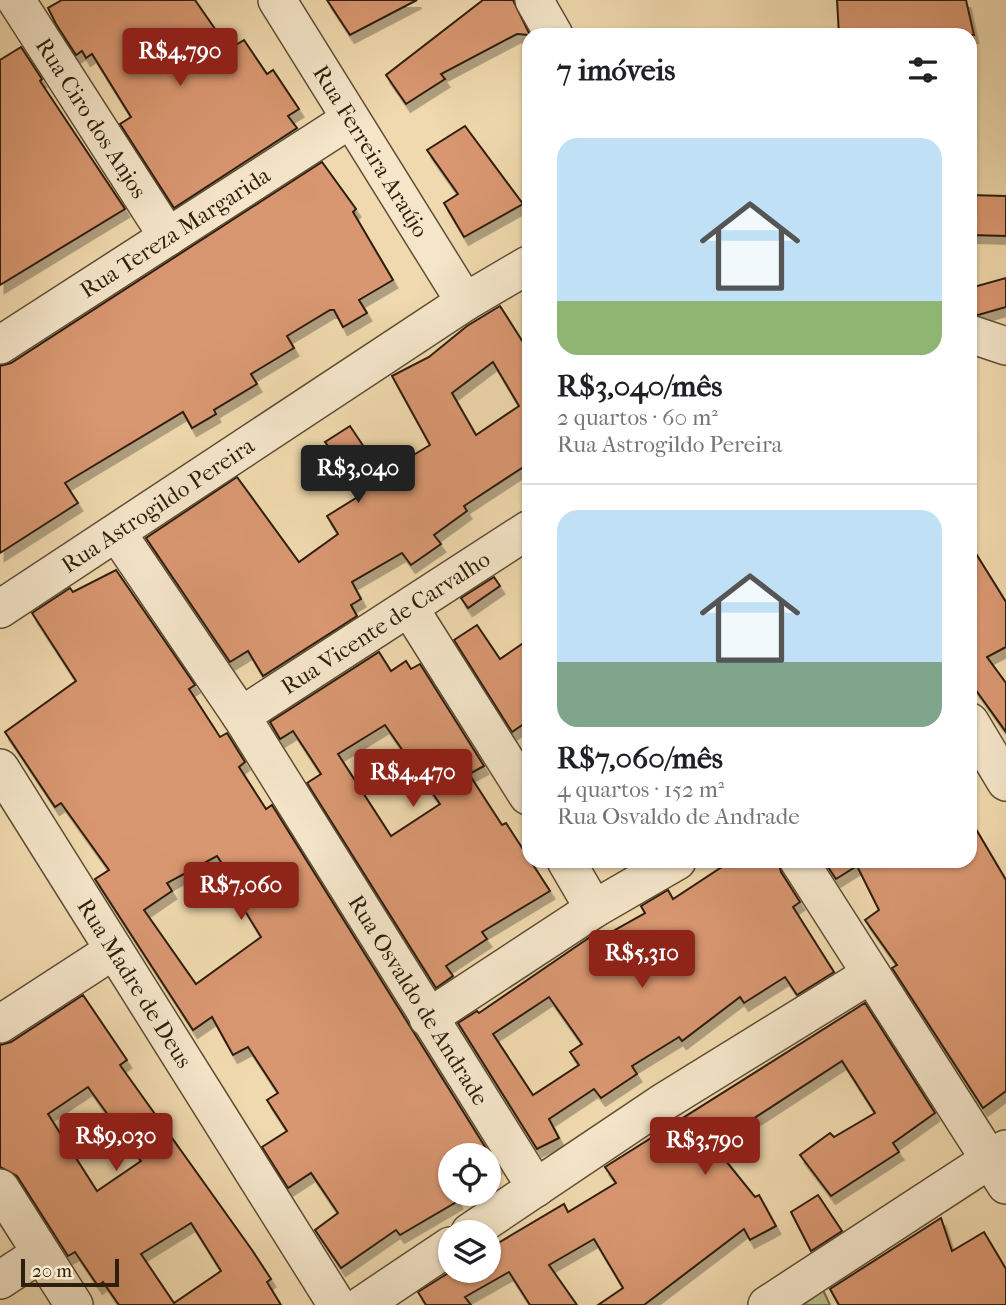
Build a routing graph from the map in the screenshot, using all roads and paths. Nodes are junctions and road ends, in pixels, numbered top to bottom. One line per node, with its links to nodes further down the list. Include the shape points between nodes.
1 (16, 0): 6 (street, Rua Ciro dos Anjos)
2 (277, 0): 5 (street, Rua Ferreira Araújo)
3 (534, 0): 4 (street)
4 (550, 28)
5 (349, 120): 6 (street, Rua Tereza Margarida); 8 (street, Rua Ferreira Araújo)
6 (168, 237): 10 (street, Rua Tereza Margarida)
7 (522, 269): 8 (street, Rua Astrogildo Pereira)
8 (465, 302): 12 (street, Rua Astrogildo Pereira)
9 (977, 336): 11 (street)
10 (0, 345)
11 (1006, 346)
12 (117, 533): 14 (street, Rua Astrogildo Pereira); 16 (street, Rua Osvaldo de Andrade)
13 (522, 534): 15 (street, Rua Vicente de Carvalho)
14 (0, 609)
15 (410, 609): 16 (street, Rua Vicente de Carvalho); 19 (street)
16 (240, 716): 27 (street, Rua Osvaldo de Andrade)
17 (977, 734): 20 (street)
18 (0, 770): 25 (street, Rua Madre de Deus)
19 (522, 779)
20 (1006, 782)
21 (570, 868): 24 (street)
22 (665, 868): 24 (street)
23 (803, 868): 26 (street)
24 (594, 909): 27 (street)
25 (114, 950): 28 (street); 37 (street, Rua Madre de Deus)
26 (871, 974): 29 (street); 31 (street, via 662,1103)
27 (428, 1018): 31 (street, Rua Osvaldo de Andrade)
28 (0, 1024)
29 (1001, 1165): 39 (street)
30 (0, 1188): 33 (street)
31 (536, 1188): 32 (street)
32 (488, 1220)
33 (40, 1254): 35 (street); 36 (street)
34 (438, 1254): 38 (street)
35 (0, 1280)
36 (74, 1305)
37 (337, 1305)
38 (362, 1305)
39 (767, 1305)

